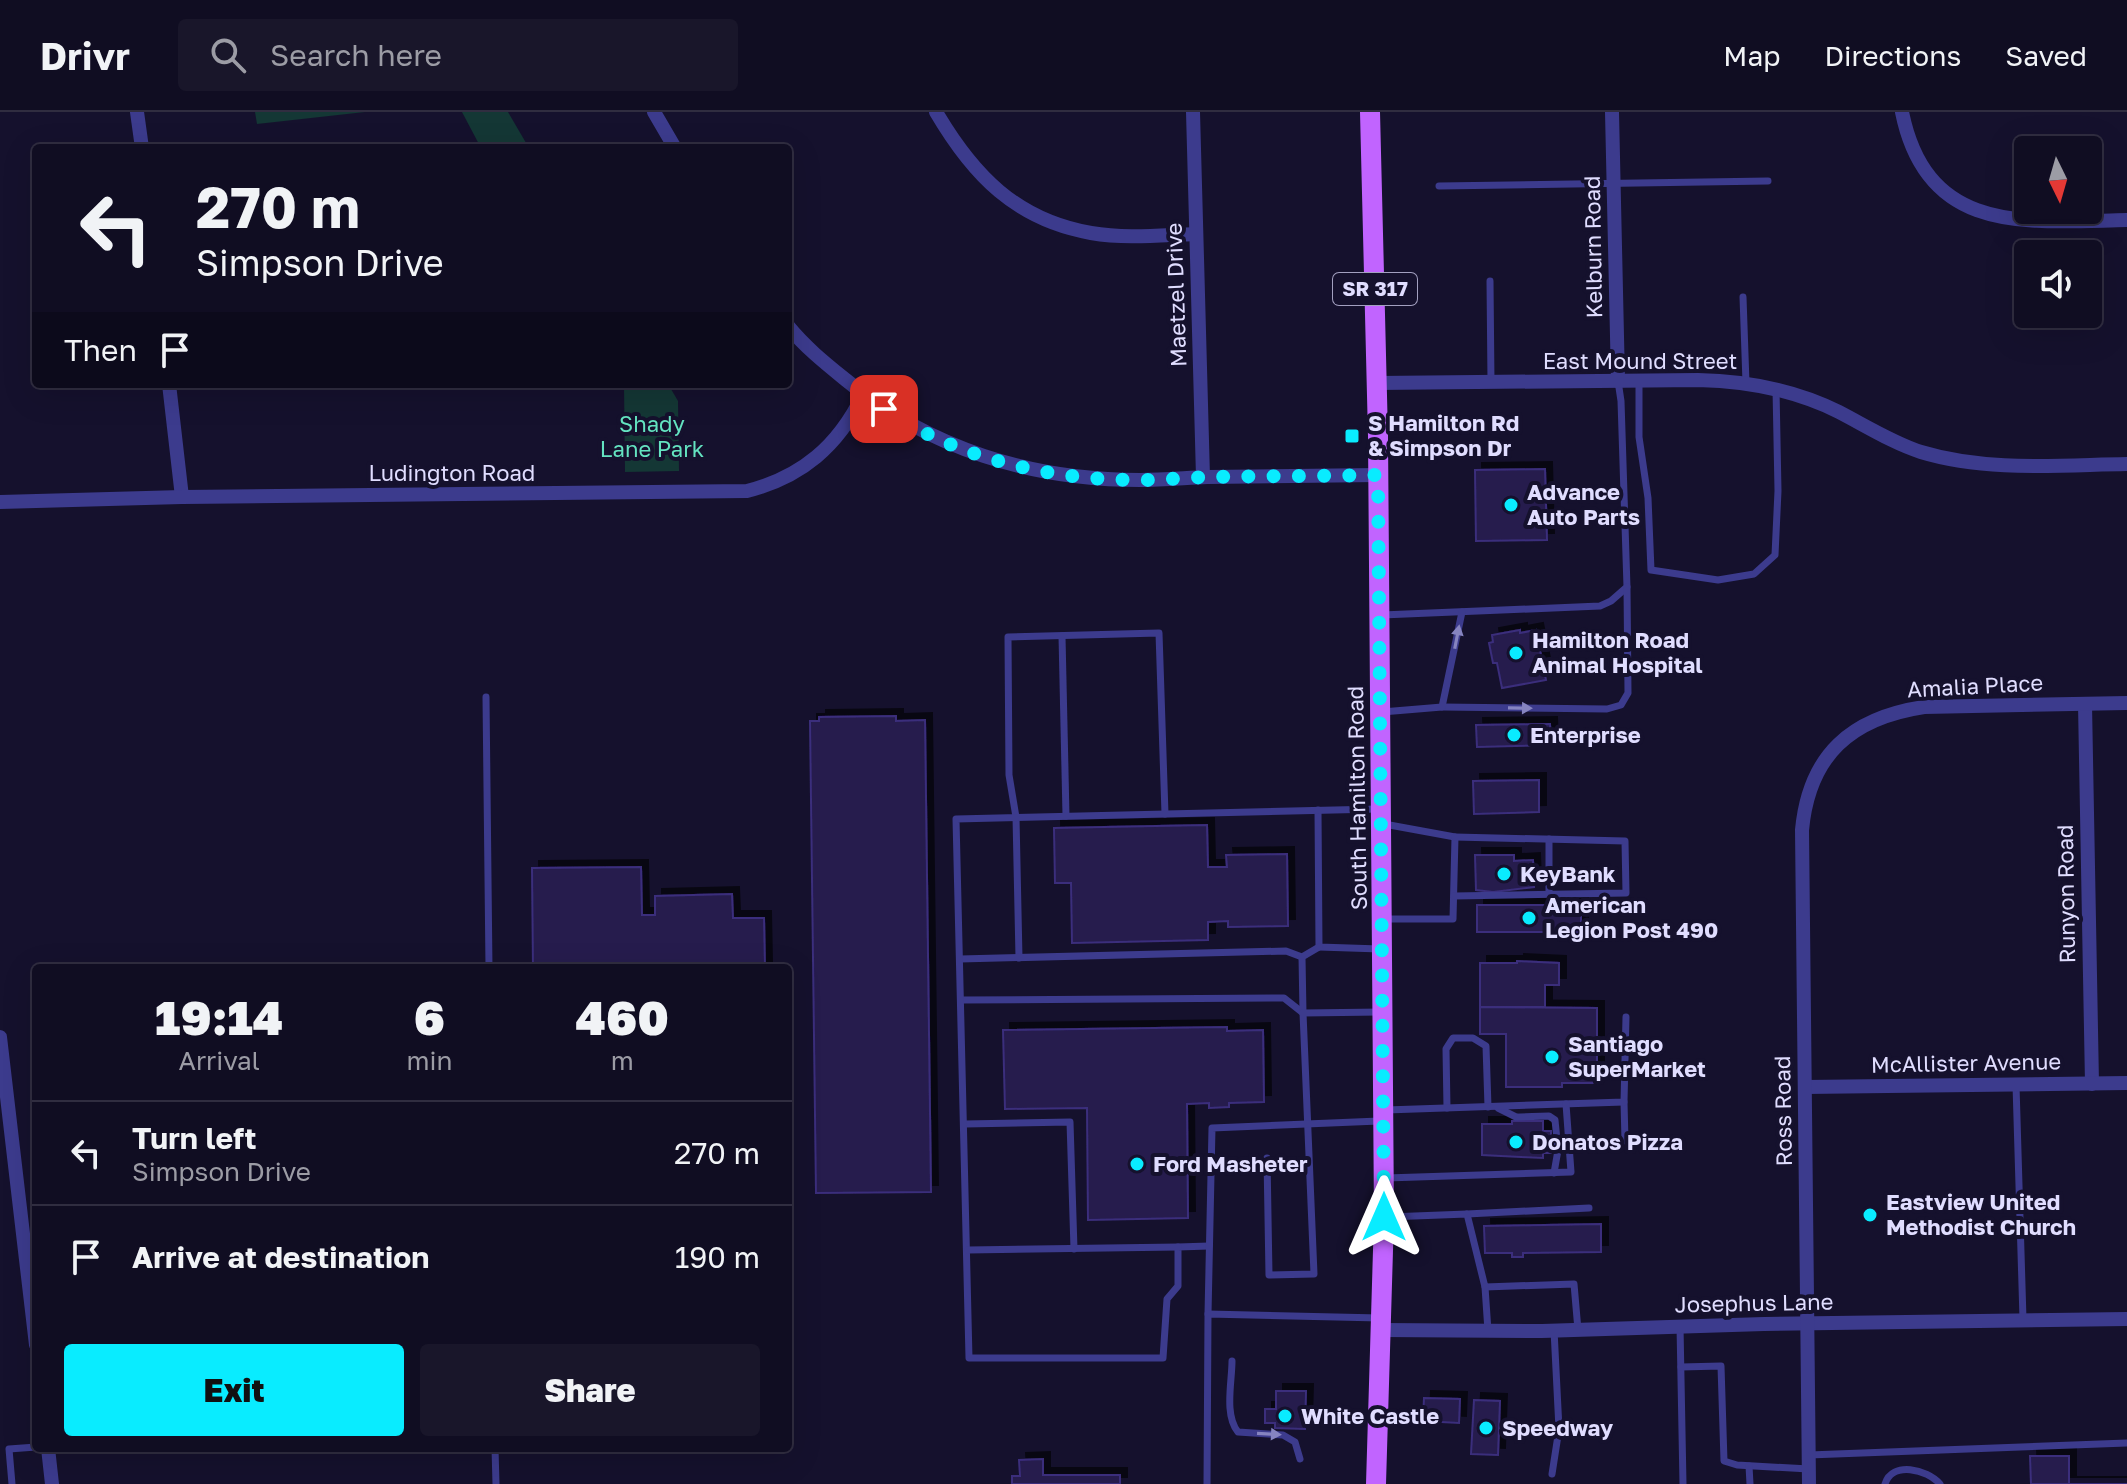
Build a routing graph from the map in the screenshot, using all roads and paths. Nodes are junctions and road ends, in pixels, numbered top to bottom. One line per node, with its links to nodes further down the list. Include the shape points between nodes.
1 (137, 112): 8 (street)
2 (654, 112): 9 (street)
3 (936, 112): 14 (street, via 975,170 997,192 1060,226 1123,236)
4 (1193, 112): 14 (street, Maetzel Drive)
5 (1370, 112): 21 (main road, South Hamilton Road / SR 317)
6 (1612, 112): 11 (street, Kelburn Road)
7 (1902, 112): 13 (street, via 1924,171 1981,213 2027,222)
8 (141, 144)
9 (673, 144)
10 (1768, 181): 11 (lane)
11 (1613, 183): 12 (lane); 18 (street, Kelburn Road)
12 (1439, 186)
13 (2127, 220)
14 (1196, 234): 28 (street, Maetzel Drive)
15 (1490, 281): 20 (lane)
16 (1743, 297): 22 (lane)
17 (792, 331): 25 (street)
18 (1618, 381): 19 (street, East Mound Street); 20 (street, East Mound Street); 31 (lane)
19 (1639, 381): 22 (street, East Mound Street); 24 (lane, via 1651,570 1718,580 1754,574 1775,555)
20 (1491, 382): 21 (street, East Mound Street)
21 (1377, 383): 27 (main road, South Hamilton Road / SR 317)
22 (1746, 383): 24 (street, East Mound Street)
23 (169, 388): 29 (street)
24 (1776, 389): 26 (street, East Mound Street, via 1948,459)
25 (863, 395): 28 (street, via 950,445 1007,464 1064,475 1139,480); 29 (street, Ludington Road, via 833,443 787,478 747,491)
26 (2127, 464)
27 (1378, 475): 28 (street); 33 (main road, South Hamilton Road / SR 317)
28 (1203, 477)
29 (182, 497): 30 (street, Ludington Road)
30 (0, 502)
31 (1627, 587): 32 (lane, via 1600,606); 38 (lane, one-way to 31, via 1621,705 1628,693)
32 (1462, 612): 33 (lane); 38 (lane, one-way to 32)
33 (1379, 615): 39 (main road, South Hamilton Road / SR 317)
34 (1062, 636): 42 (lane, via 1159,633); 43 (lane); 45 (lane, via 1008,637 1009,775)
35 (486, 697): 56 (lane)
36 (2127, 703): 37 (street, Amalia Place)
37 (2085, 704): 40 (street, Amalia Place, via 1900,711 1876,718); 63 (street, Runyon Road)
38 (1442, 707): 39 (lane)
39 (1380, 712): 44 (main road, South Hamilton Road / SR 317)
40 (1836, 746): 65 (street, Ross Road, via 1811,785 1802,830)
41 (1318, 810): 42 (lane); 44 (lane); 51 (lane)
42 (1165, 814): 43 (lane)
43 (1066, 816): 45 (lane)
44 (1381, 816): 46 (lane); 50 (main road, South Hamilton Road / SR 317)
45 (1016, 817): 54 (lane); 55 (lane, via 956,819)
46 (1455, 837): 47 (lane); 49 (lane)
47 (1549, 839): 48 (lane); 48 (lane, via 1625,841 1626,893)
48 (1549, 894): 49 (lane)
49 (1454, 896): 50 (lane, via 1453,919)
50 (1382, 919): 52 (main road, South Hamilton Road / SR 317)
51 (1319, 947): 52 (lane); 53 (lane)
52 (1382, 949): 58 (main road, South Hamilton Road / SR 317)
53 (1302, 957): 54 (lane, via 1286,951); 59 (lane)
54 (1019, 958): 55 (lane)
55 (960, 959): 57 (lane)
56 (489, 964)
57 (961, 1000): 59 (lane, via 1284,998); 73 (lane)
58 (1383, 1012): 59 (lane); 70 (main road, South Hamilton Road / SR 317)
59 (1303, 1013): 72 (lane)
60 (1626, 1017): 66 (lane)
61 (0, 1037): 71 (street)
62 (2127, 1083): 63 (street, McAllister Avenue)
63 (2092, 1084): 64 (street, McAllister Avenue)
64 (2016, 1085): 65 (street, McAllister Avenue); 88 (lane)
65 (1805, 1087): 91 (street, Ross Road)
66 (1624, 1102): 67 (lane); 74 (lane)
67 (1566, 1104): 68 (lane); 76 (lane, via 1571,1172)
68 (1492, 1107): 69 (lane); 69 (lane, via 1486,1046 1473,1038 1453,1038 1446,1049); 76 (lane, via 1516,1117 1555,1120)
69 (1447, 1108): 70 (lane)
70 (1384, 1115): 72 (lane); 77 (main road, South Hamilton Road / SR 317)
71 (5, 1116): 87 (street)
72 (1309, 1123): 75 (lane, via 1314,1274 1269,1275); 81 (lane, via 1212,1128)
73 (965, 1124): 83 (lane, via 1070,1122); 84 (lane)
74 (1625, 1141)
75 (1267, 1158)
76 (1554, 1173): 77 (lane)
77 (1384, 1178): 80 (main road, South Hamilton Road / SR 317)
78 (1589, 1208): 79 (lane)
79 (1467, 1214): 80 (lane); 85 (lane)
80 (1384, 1217): 90 (main road, South Hamilton Road / SR 317)
81 (1209, 1246): 82 (lane); 86 (lane)
82 (1178, 1247): 83 (lane); 84 (lane, via 1178,1286 1167,1299 1163,1358 969,1358)
83 (1074, 1249): 84 (lane)
84 (968, 1250)
85 (1485, 1287): 94 (lane, via 1574,1284); 95 (lane)
86 (1208, 1314): 90 (lane); 109 (lane)
87 (32, 1315)
88 (2023, 1319): 89 (street, Josephus Lane); 91 (street, Josephus Lane)
89 (2127, 1319)
90 (1382, 1324): 95 (street, Josephus Lane); 110 (main road, South Hamilton Road / SR 317)
91 (1807, 1324): 92 (street, Josephus Lane); 104 (street, Ross Road)
92 (1680, 1326): 94 (street, Josephus Lane); 97 (lane)
93 (1554, 1330): 94 (street, Josephus Lane); 95 (street, Josephus Lane); 105 (lane, via 1559,1429)
94 (1578, 1330)
95 (1488, 1331)
96 (1232, 1361): 102 (lane, one-way to 102, via 1234,1427 1238,1432 1283,1435 1295,1442)
97 (1681, 1367): 103 (lane, via 1721,1366 1724,1461); 111 (lane)
98 (2127, 1443): 104 (lane)
99 (32, 1447): 106 (lane, via 9,1449)
100 (48, 1452): 107 (street)
101 (495, 1452): 108 (lane)
102 (1300, 1459)
103 (1749, 1466): 104 (lane); 112 (lane)
104 (1809, 1469)
105 (1552, 1474)
106 (12, 1484)
107 (52, 1484)
108 (496, 1484)
109 (1207, 1484)
110 (1376, 1484)
111 (1683, 1484)
112 (1750, 1484)
113 (1885, 1484): 114 (lane, via 1888,1475 1908,1470 1934,1477)
114 (1940, 1484)

